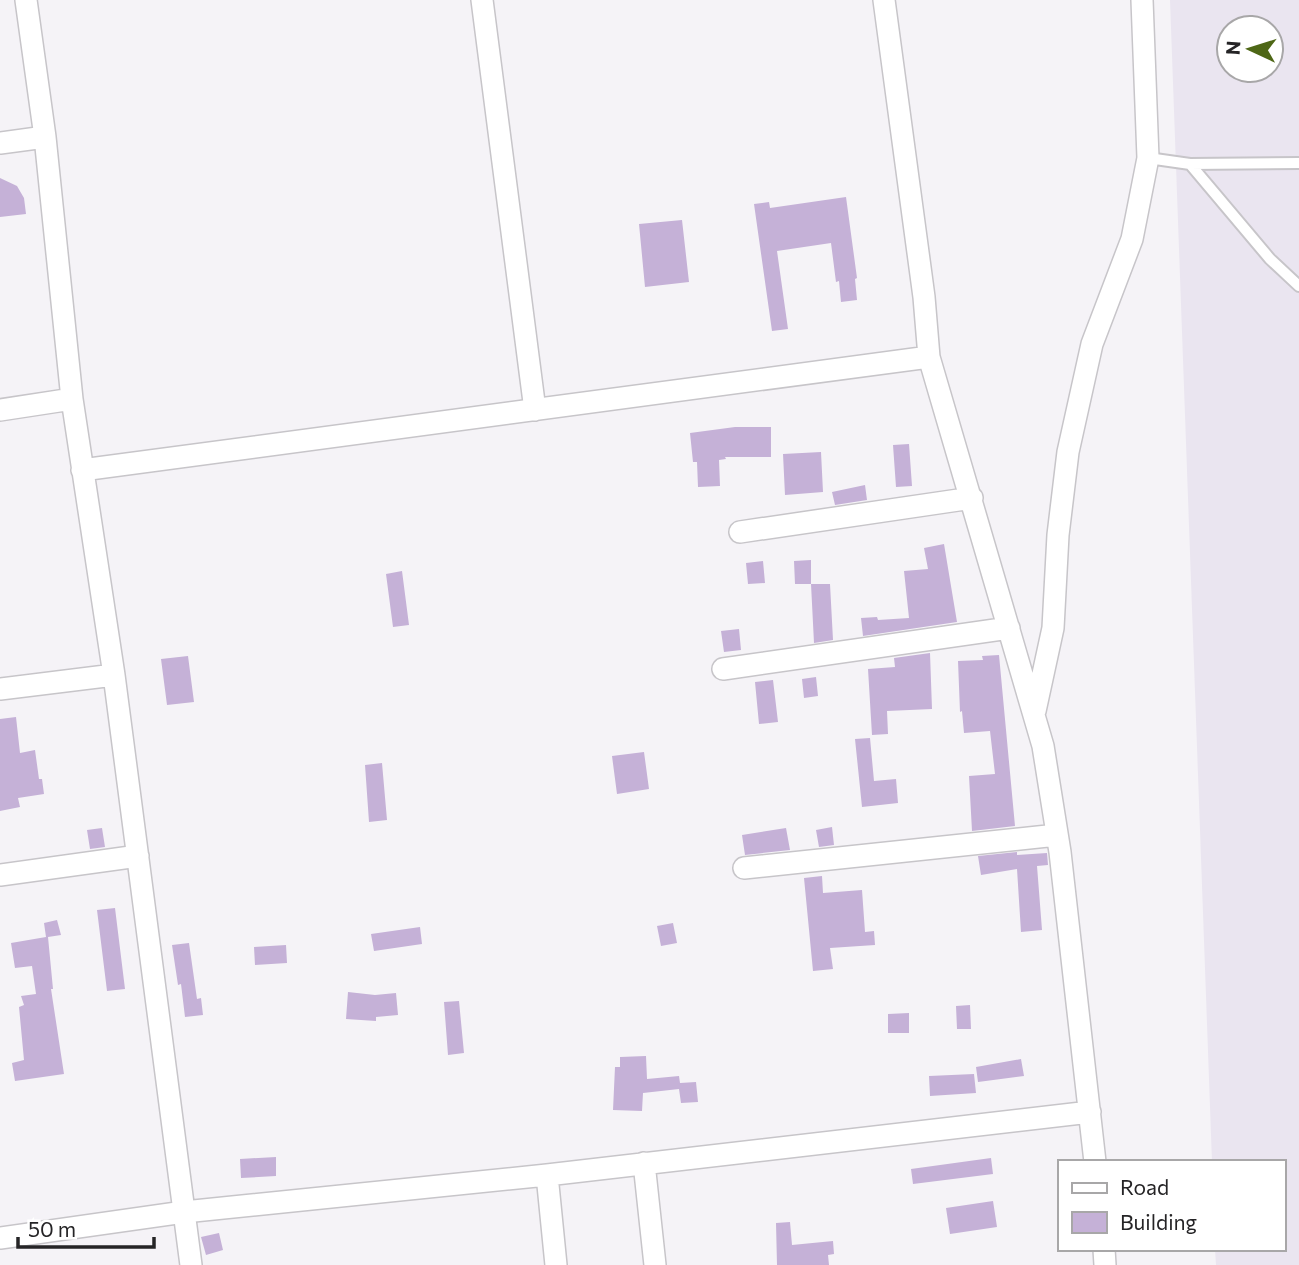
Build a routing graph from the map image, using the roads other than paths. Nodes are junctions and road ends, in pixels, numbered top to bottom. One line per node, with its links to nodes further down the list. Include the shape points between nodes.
1 (26, 0): 5 (street)
2 (482, 0): 14 (street)
3 (884, 0): 11 (street)
4 (1142, 0): 7 (street)
5 (45, 138): 6 (street); 12 (street)
6 (0, 143)
7 (1148, 158): 9 (lane); 22 (street, via 1132,239 1092,344 1068,452 1053,628)
8 (1299, 163): 9 (lane)
9 (1190, 164): 10 (lane, via 1270,259)
10 (1299, 286)
11 (929, 356): 14 (street); 16 (street)
12 (72, 400): 13 (street); 15 (street)
13 (0, 410)
14 (535, 410): 15 (street)
15 (82, 470): 20 (street)
16 (972, 498): 17 (street); 18 (street)
17 (740, 532)
18 (1009, 628): 19 (street); 22 (street)
19 (723, 669)
20 (114, 675): 21 (street); 24 (street)
21 (0, 689)
22 (1034, 715): 23 (street)
23 (1057, 835): 25 (street); 27 (street)
24 (138, 856): 26 (street); 31 (street)
25 (744, 868)
26 (0, 875)
27 (1090, 1112): 28 (street); 29 (street)
28 (1095, 1160)
29 (644, 1163): 30 (street); 35 (street)
30 (547, 1175): 31 (street); 34 (street)
31 (184, 1212): 32 (street); 33 (street)
32 (0, 1238)
33 (191, 1265)
34 (556, 1265)
35 (655, 1265)

